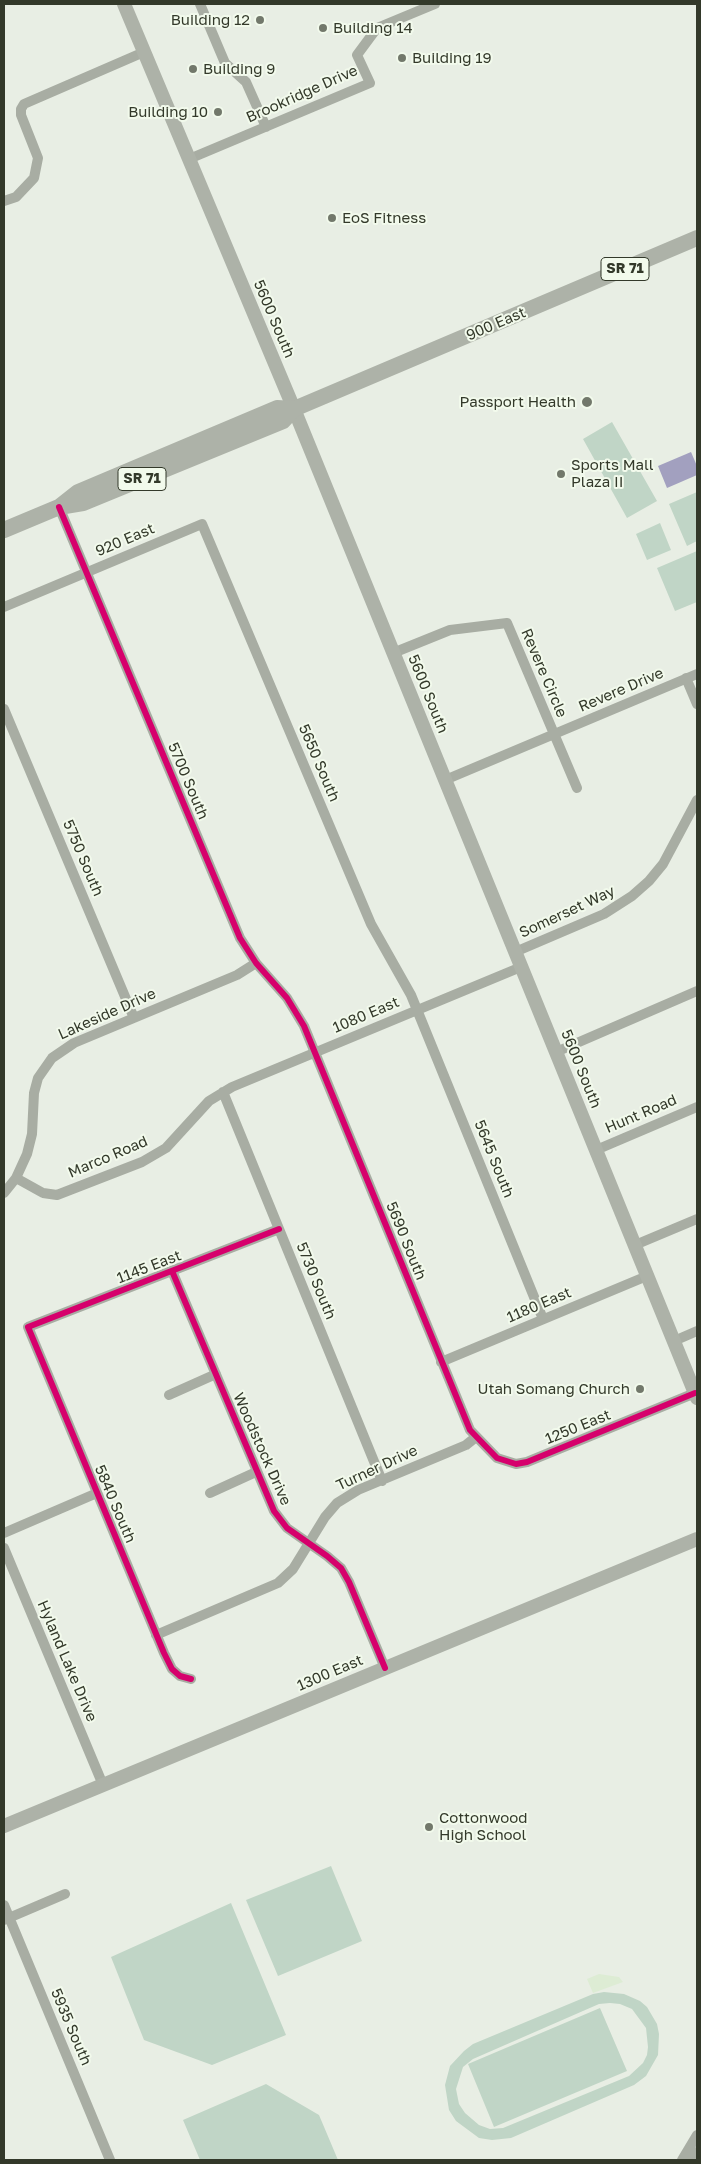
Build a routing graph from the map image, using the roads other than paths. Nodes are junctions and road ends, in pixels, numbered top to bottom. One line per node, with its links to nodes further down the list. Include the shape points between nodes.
1 (124, 4): 4 (main road, 5600 South)
2 (200, 4): 5 (street, via 224,63 250,87)
3 (435, 4): 5 (street, Brookridge Drive, via 377,28 357,55 370,83)
4 (144, 52): 6 (main road, 5600 South); 7 (street, via 24,104 21,115 38,158 34,178 16,197)
5 (266, 127): 6 (street, Brookridge Drive)
6 (189, 159): 9 (main road, 5600 South)
7 (4, 201)
8 (697, 238): 9 (main road, 900 East / SR 71)
9 (294, 409): 10 (main road, 900 East / SR 71, via 277,408 78,492); 15 (main road, 5600 South)
10 (59, 507): 12 (main road, 900 East / SR 71); 13 (street, 5700 South)
11 (202, 524): 13 (street, 920 East); 28 (street, 5650 South, via 363,907 406,982)
12 (4, 530)
13 (87, 572): 14 (street, 920 East); 25 (street, 5700 South, via 240,938)
14 (4, 607)
15 (394, 653): 20 (street, Revere Circle, via 450,630 507,623); 21 (main road, 5600 South)
16 (697, 674): 17 (street, Revere Drive)
17 (686, 678): 18 (street); 20 (street, Revere Drive)
18 (697, 704)
19 (4, 709): 29 (street, 5750 South)
20 (554, 735): 21 (street, Revere Drive); 22 (street, Revere Circle)
21 (445, 780): 24 (main road, 5600 South)
22 (577, 788)
23 (697, 800): 24 (street, Somerset Way, via 663,864 632,896 604,914)
24 (515, 952): 26 (main road, 5600 South)
25 (256, 963): 29 (street, Lakeside Drive, via 237,975); 31 (street, 5700 South, via 296,1010)
26 (521, 967): 28 (street, 1080 East); 30 (main road, 5600 South)
27 (697, 991): 30 (street)
28 (417, 1010): 31 (street, 1080 East); 42 (street, 5645 South)
29 (134, 1018): 35 (street, Lakeside Drive, via 64,1048 44,1068 34,1093 32,1134 27,1154)
30 (556, 1052): 34 (main road, 5600 South)
31 (315, 1053): 32 (street, 1080 East); 46 (street, 5690 South)
32 (223, 1092): 35 (street, Marco Road, via 196,1114 166,1148 142,1162 57,1194 43,1193); 38 (street, 5730 South)
33 (697, 1106): 34 (street, Hunt Road)
34 (596, 1150): 39 (main road, 5600 South)
35 (16, 1178): 36 (street, Lakeside Drive)
36 (4, 1193)
37 (697, 1219): 39 (street)
38 (279, 1229): 40 (street, 1145 East); 52 (street, 5730 South)
39 (635, 1245): 41 (main road, 5600 South)
40 (172, 1271): 43 (street, 1145 East); 47 (street, Woodstock Drive)
41 (647, 1276): 42 (street, 1180 East); 45 (main road, 5600 South)
42 (543, 1320): 46 (street, 1180 East)
43 (28, 1327): 53 (street, 5840 South)
44 (697, 1331): 45 (street)
45 (674, 1341): 49 (main road, 5600 South)
46 (441, 1362): 50 (street, 5690 South, via 466,1422)
47 (216, 1374): 48 (street); 51 (street, Woodstock Drive)
48 (169, 1395)
49 (696, 1396): 50 (street, 1250 East, via 527,1462 516,1464 496,1458)
50 (476, 1437): 52 (street, Turner Drive, via 466,1445)
51 (256, 1472): 54 (street); 57 (street, Woodstock Drive, via 277,1515 287,1528)
52 (382, 1481): 57 (street, Turner Drive, via 337,1503)
53 (97, 1493): 55 (street); 59 (street, 5840 South)
54 (210, 1493)
55 (4, 1533)
56 (697, 1539): 60 (main road, 1300 East)
57 (310, 1543): 59 (street, Turner Drive, via 293,1569 278,1583); 60 (street, Woodstock Drive, via 345,1575)
58 (4, 1548): 62 (street, Hyland Lake Drive)
59 (156, 1635): 61 (street, 5840 South, via 172,1668 180,1676)
60 (385, 1668): 62 (main road, 1300 East)
61 (191, 1679)
62 (103, 1785): 63 (main road, 1300 East)
63 (4, 1826)
64 (65, 1894): 66 (street)
65 (4, 1906): 66 (street, 5935 South)
66 (6, 1919): 69 (street, 5935 South)
67 (697, 2135): 70 (street)
68 (697, 2152): 71 (street)
69 (110, 2160)
70 (682, 2160)
71 (692, 2160)

